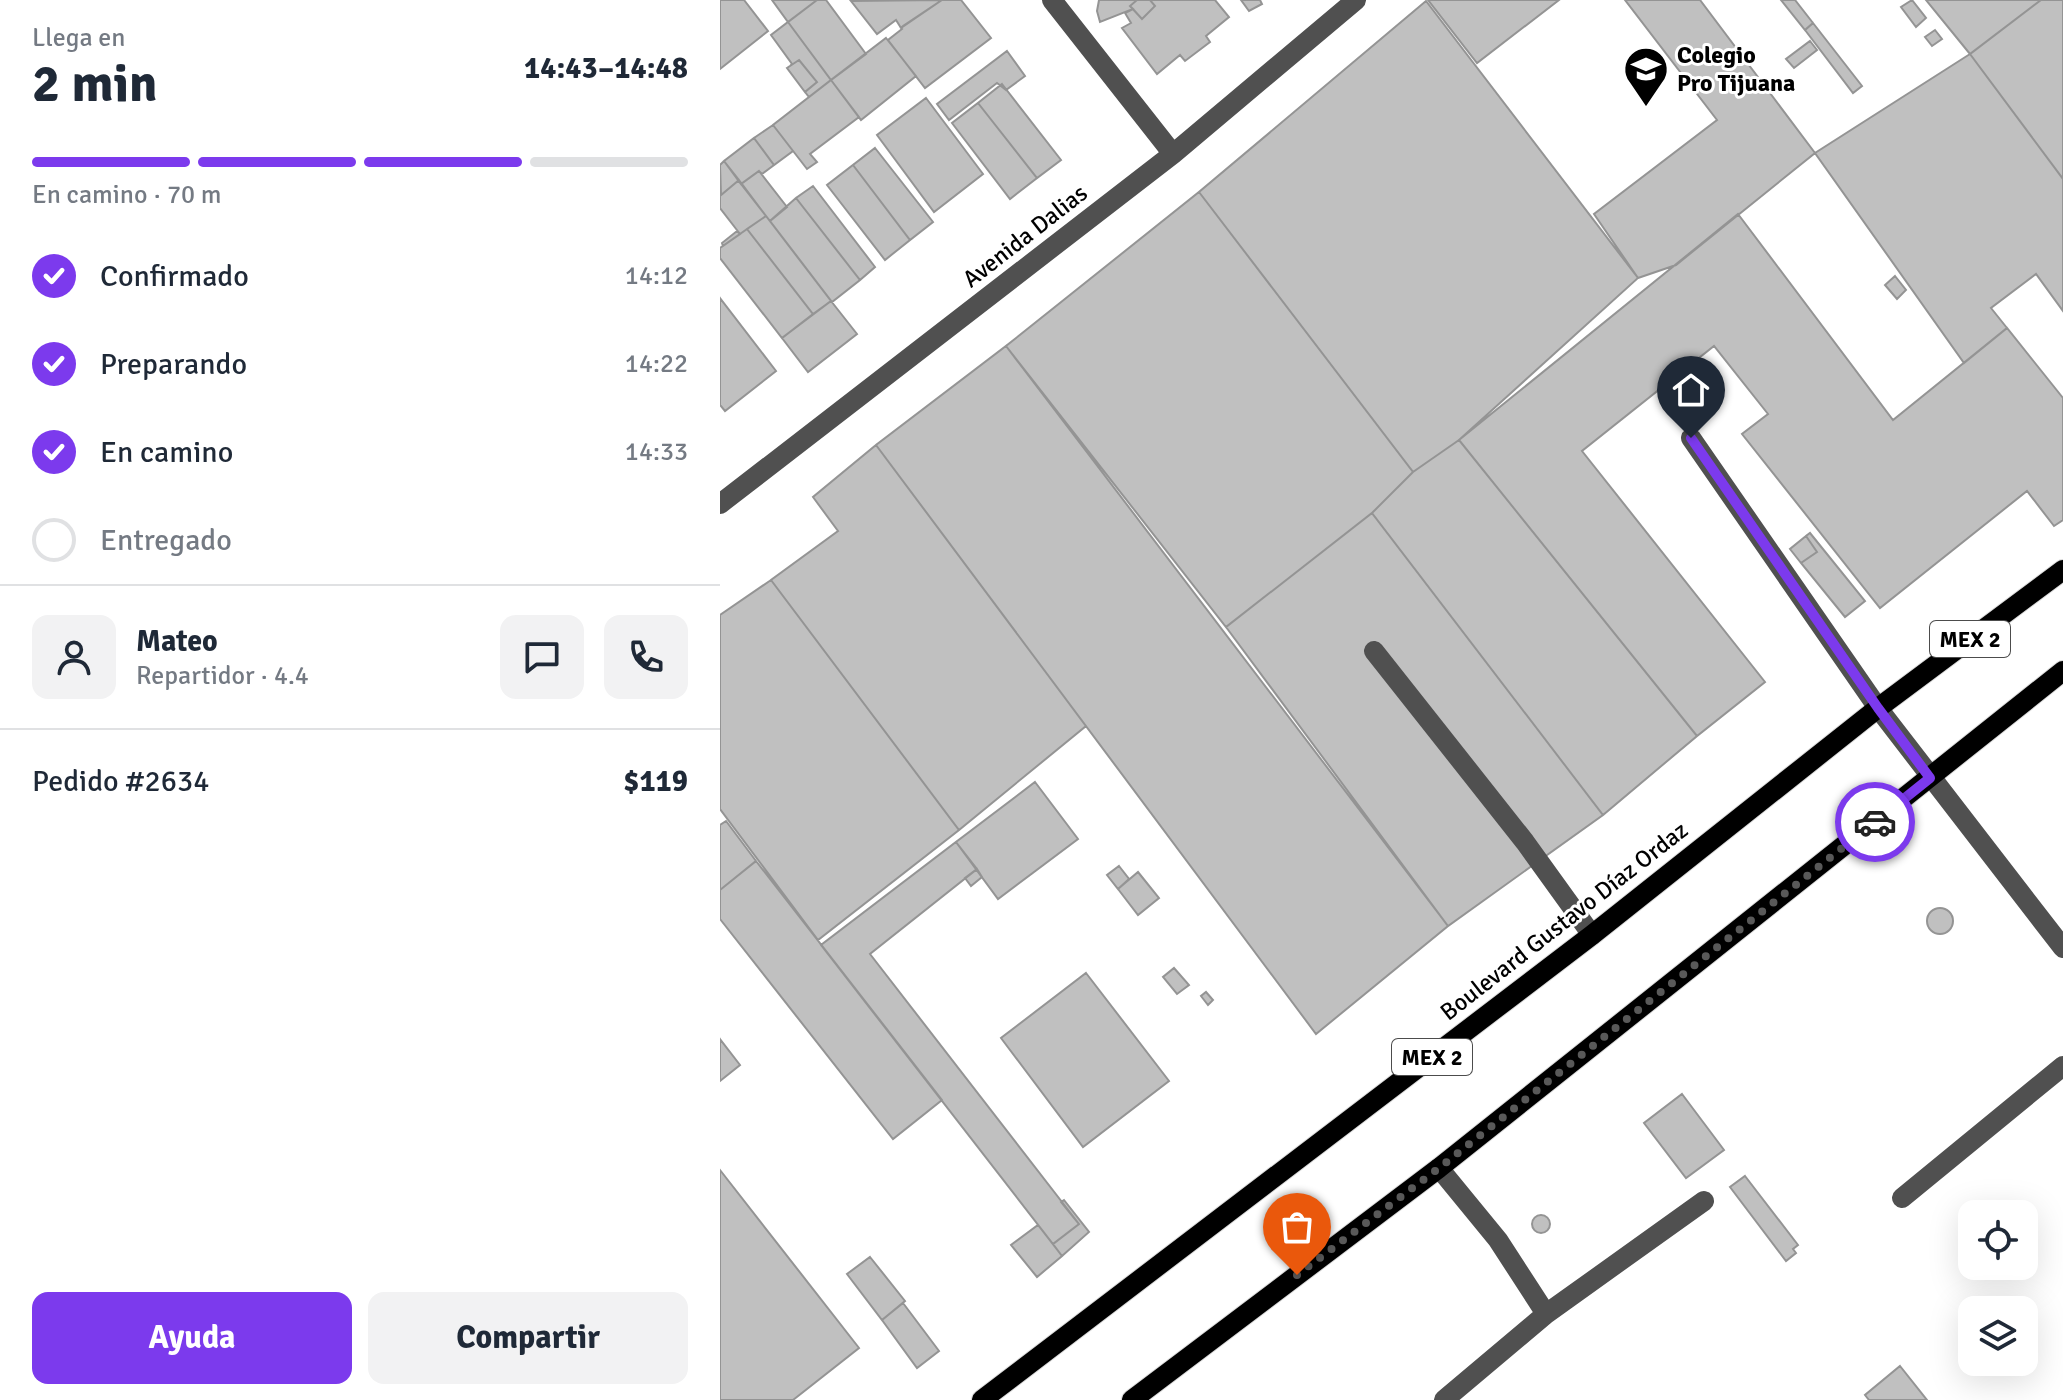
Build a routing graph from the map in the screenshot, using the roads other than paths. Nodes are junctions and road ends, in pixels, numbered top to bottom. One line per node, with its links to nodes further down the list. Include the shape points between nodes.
1 (1052, 0): 3 (street)
2 (1356, 0): 3 (street, Avenida Dalias)
3 (1173, 154): 5 (street, Avenida Dalias)
4 (1691, 438): 9 (street)
5 (720, 504)
6 (2063, 570): 9 (main road, Boulevard Gustavo Díaz Ordaz / MEX 2)
7 (1374, 651): 11 (street)
8 (2063, 671): 10 (main road)
9 (1878, 708): 10 (street); 11 (main road, Boulevard Gustavo Díaz Ordaz / MEX 2)
10 (1930, 778): 12 (street); 14 (main road)
11 (1592, 935): 18 (main road, Boulevard Gustavo Díaz Ordaz / MEX 2)
12 (2063, 948)
13 (2063, 1066): 15 (street)
14 (1439, 1168): 17 (street, via 1498,1240); 19 (main road)
15 (1902, 1198)
16 (1704, 1201): 17 (street)
17 (1546, 1314): 20 (street)
18 (982, 1400)
19 (1132, 1400)
20 (1444, 1400)

